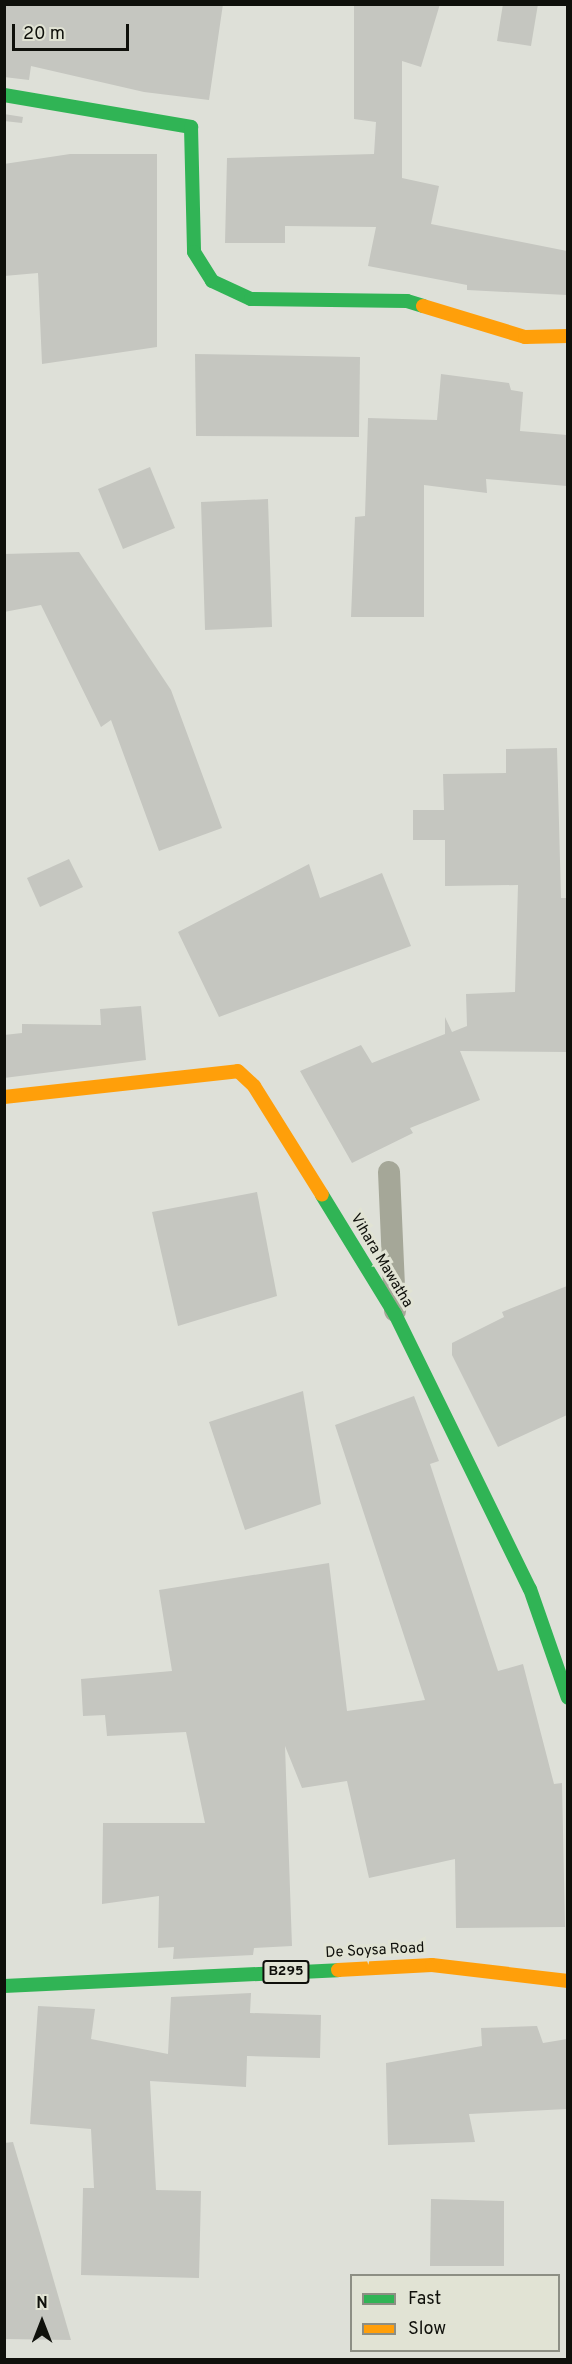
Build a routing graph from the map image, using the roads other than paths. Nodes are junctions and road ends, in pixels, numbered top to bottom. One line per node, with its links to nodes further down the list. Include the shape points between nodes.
1 (4, 95): 2 (street, via 156,117 191,127 194,252 212,281 251,299 407,301 525,337)
2 (567, 336)
3 (4, 1097): 5 (street, Vihara Mawatha, via 238,1071 254,1086)
4 (389, 1172): 5 (lane)
5 (395, 1314): 6 (street, Vihara Mawatha, via 530,1589)
6 (567, 1698)
7 (567, 1981): 8 (street, De Soysa Road / B295, via 432,1965)
8 (4, 1986)

